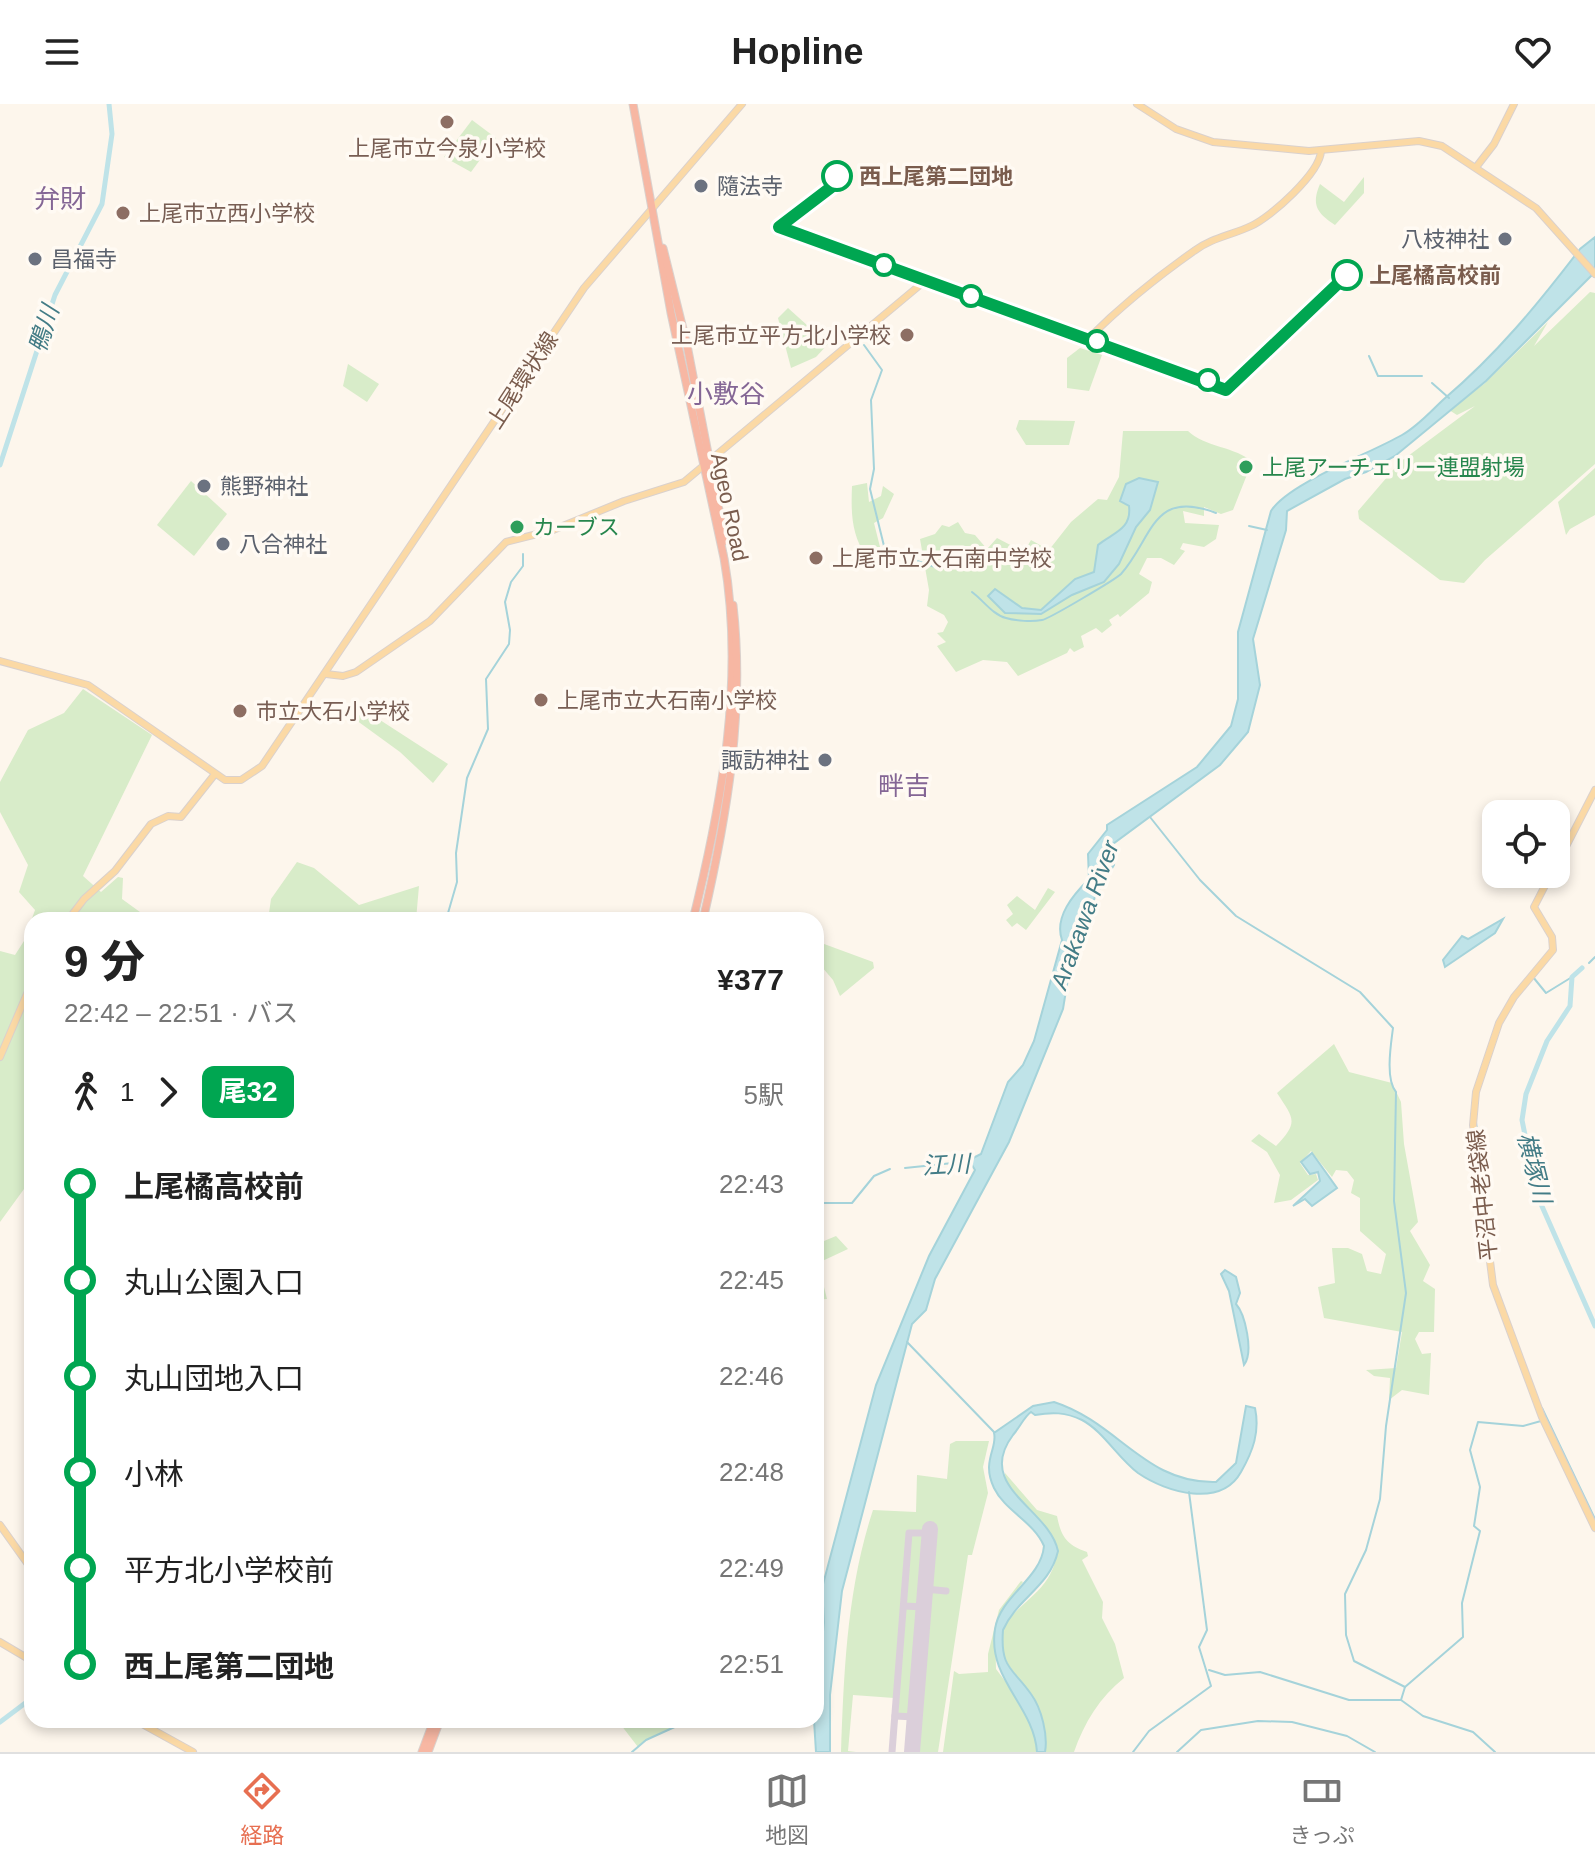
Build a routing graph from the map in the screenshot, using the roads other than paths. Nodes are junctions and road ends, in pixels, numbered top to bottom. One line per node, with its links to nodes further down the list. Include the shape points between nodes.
1 (635, 104): 7 (highway, Ageo Road)
2 (742, 104): 7 (main road, 上尾環状線)
3 (1137, 104): 5 (main road, via 1176,129 1213,142)
4 (1514, 104): 6 (main road)
5 (1321, 151): 6 (main road, via 1424,142); 9 (main road, via 1310,174 1265,217 1195,250 1110,314 1089,338 926,280)
6 (1477, 166): 8 (main road, via 1536,208)
7 (652, 208): 9 (highway, Ageo Road); 10 (highway, Ageo Road); 12 (main road, 上尾環状線, via 579,296)
8 (1595, 274)
9 (710, 461): 10 (main road); 19 (highway, Ageo Road, via 730,573 738,668 731,778)
10 (703, 467): 12 (main road, via 670,489 512,539 423,627 356,672); 18 (highway, Ageo Road, via 727,575 729,712 717,815)
11 (0, 661): 13 (main road, via 88,685)
12 (326, 674): 13 (main road, 上尾環状線, via 262,766 234,782)
13 (215, 774): 17 (main road, via 181,817 164,817 146,829)
14 (1595, 790): 15 (main road)
15 (1570, 839)
16 (1544, 888): 23 (main road, 平沼中老袋線, via 1534,907 1554,949 1502,1016 1476,1092 1473,1125 1493,1285 1542,1417)
17 (75, 912)
18 (695, 912)
19 (705, 912)
20 (24, 1001): 21 (main road)
21 (0, 1057)
22 (0, 1525): 24 (main road)
23 (1595, 1528)
24 (24, 1559)
25 (0, 1640): 26 (main road)
26 (24, 1655)
27 (150, 1728): 30 (main road)
28 (156, 1728): 31 (main road)
29 (434, 1728): 32 (highway)
30 (193, 1752)
31 (200, 1752)
32 (425, 1752)

